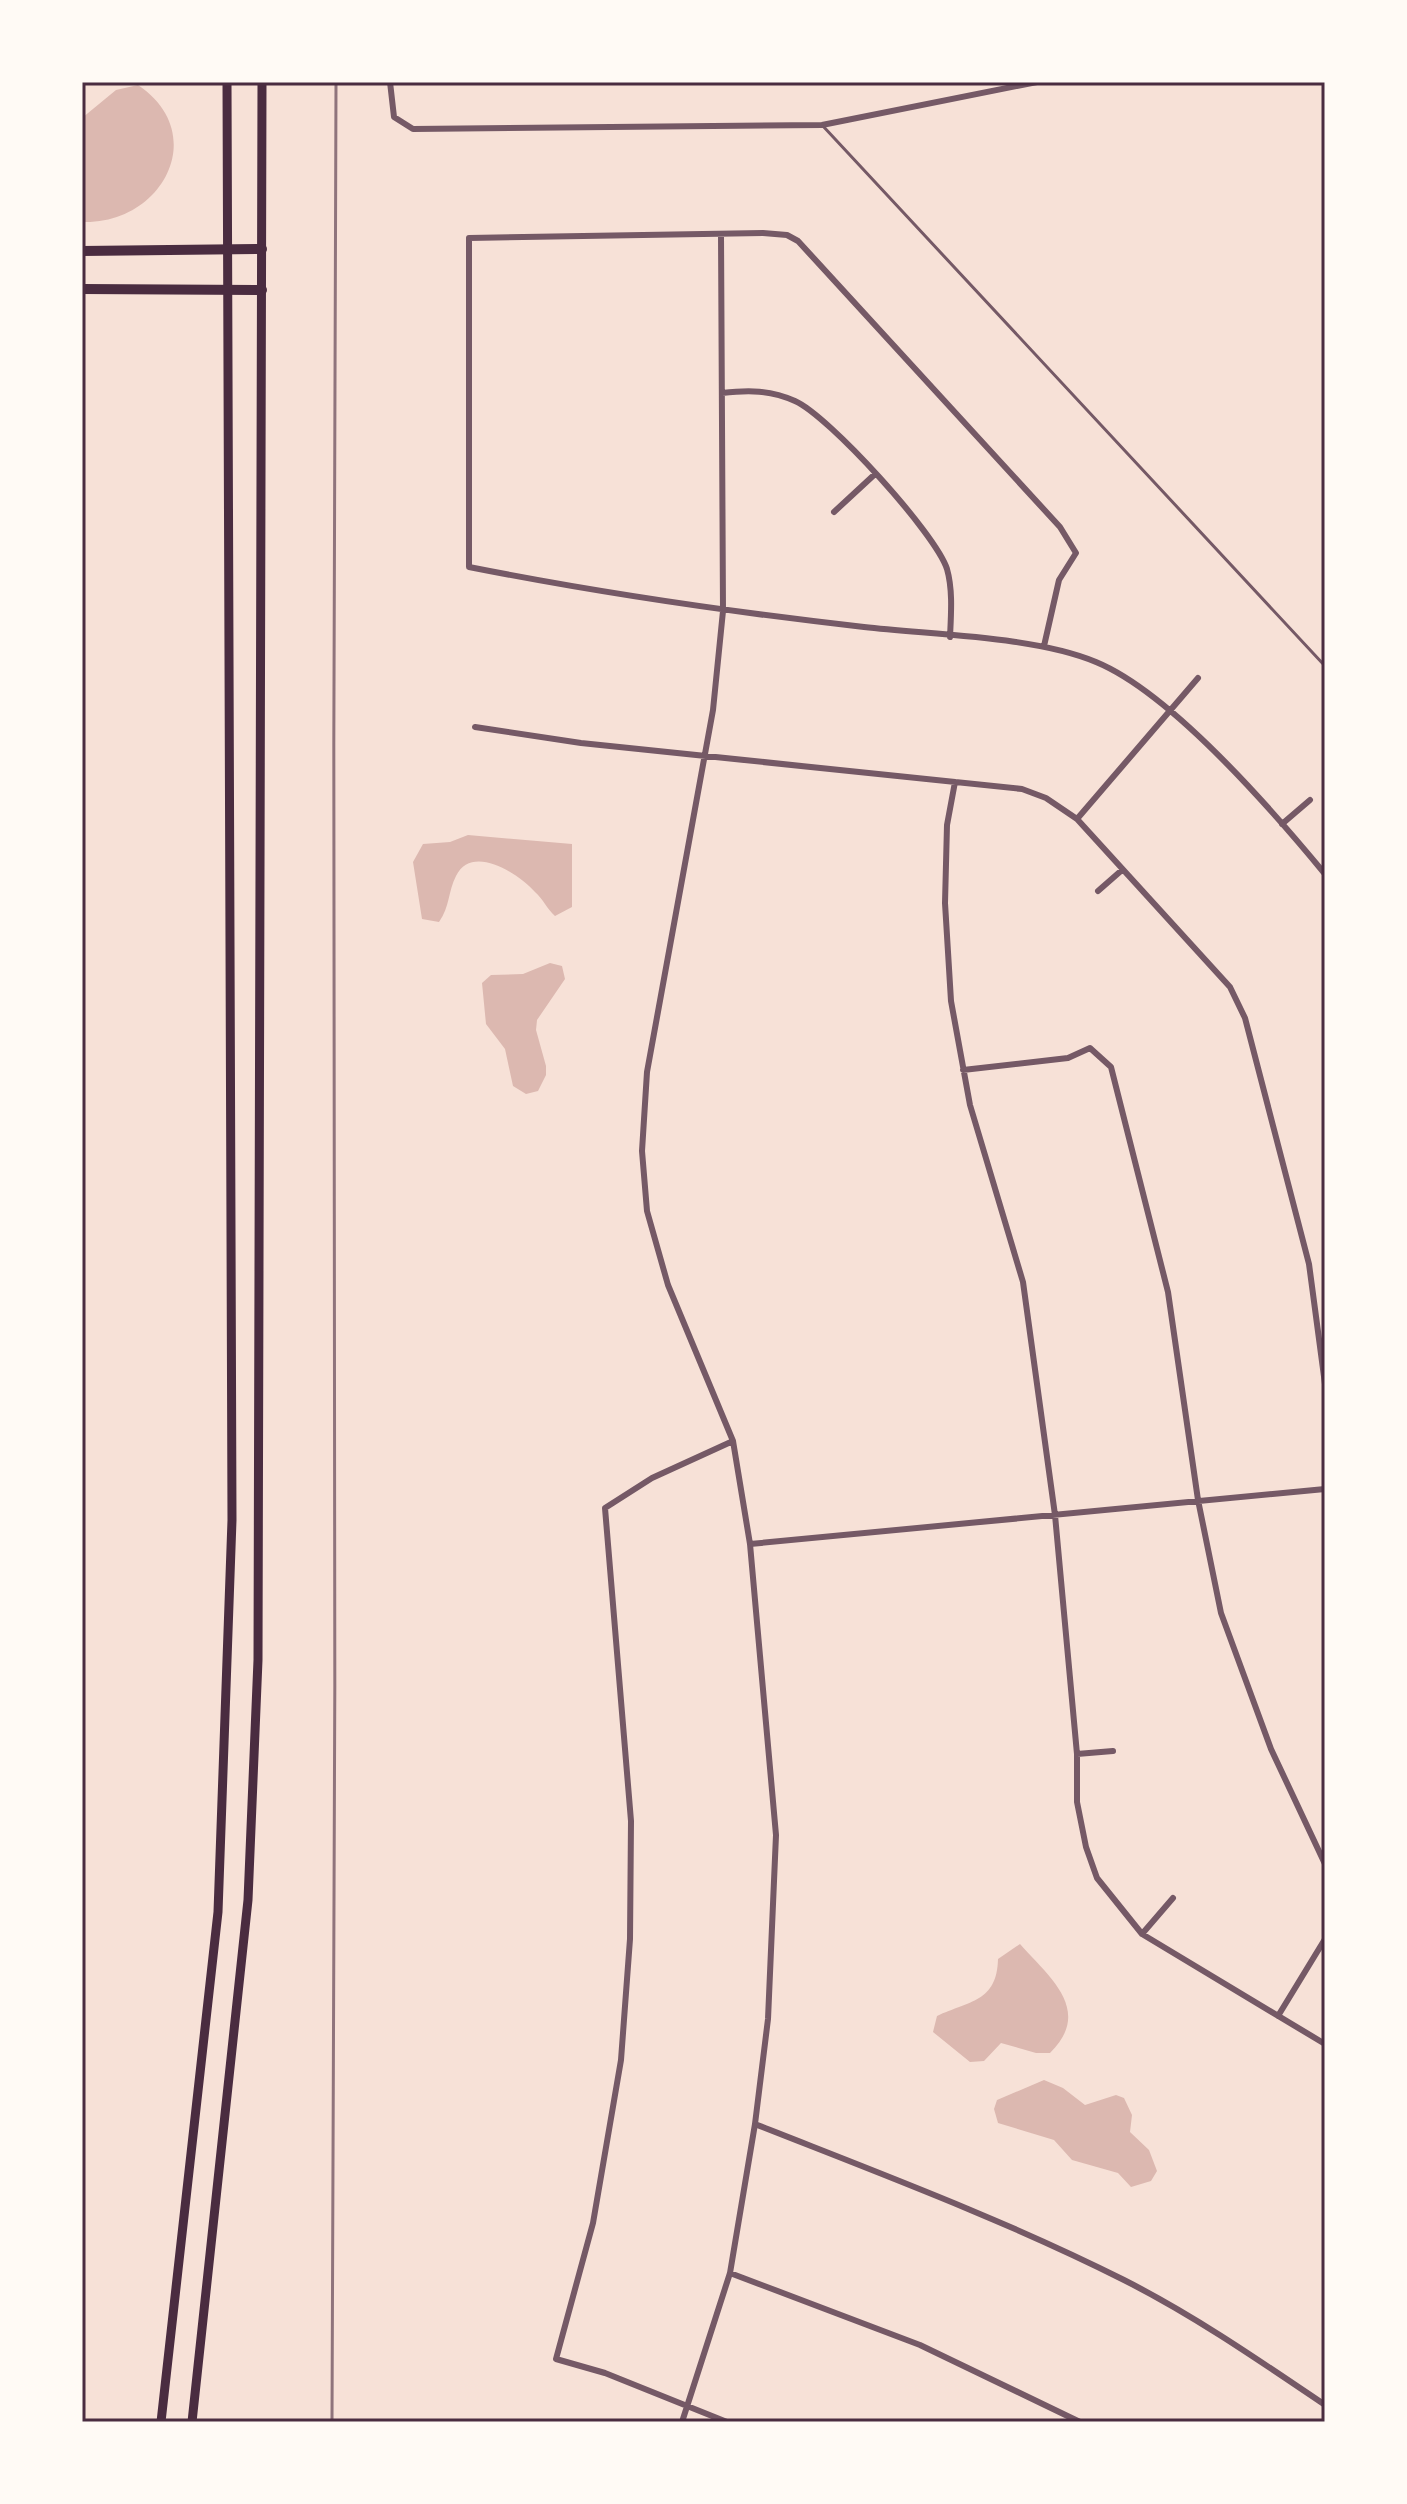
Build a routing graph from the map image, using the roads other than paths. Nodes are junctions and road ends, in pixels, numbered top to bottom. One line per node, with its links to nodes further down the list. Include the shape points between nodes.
1 (227, 82): 7 (highway)
2 (262, 82): 8 (highway)
3 (390, 82): 5 (street, via 394,117 413,129)
4 (1037, 82): 5 (street)
5 (822, 125): 19 (lane)
6 (721, 234): 13 (street); 16 (street, via 469,238 469,567); 18 (street, via 787,235 798,241 1060,527 1076,553 1059,580)
7 (226, 249): 8 (highway); 9 (highway); 12 (highway)
8 (262, 249): 11 (highway)
9 (82, 251)
10 (82, 289): 12 (highway)
11 (262, 290): 12 (highway); 51 (highway, via 257,1691 242,1972)
12 (227, 291): 50 (highway, via 229,1679 210,2008)
13 (722, 393): 14 (street, via 750,389 799,402); 16 (street)
14 (874, 475): 15 (street); 17 (street, via 922,527 947,568)
15 (834, 512)
16 (723, 611): 17 (street); 23 (street)
17 (950, 637): 18 (street)
18 (1044, 646): 21 (street, via 1098,662)
19 (1325, 666)
20 (1198, 678): 21 (street)
21 (1171, 710): 26 (street); 27 (street)
22 (475, 727): 23 (street)
23 (705, 757): 24 (street); 33 (street, via 647,1072 642,1151 647,1211 668,1285)
24 (955, 782): 26 (street, via 1022,789); 31 (street, via 947,825 945,903 951,1001)
25 (1310, 800): 27 (street)
26 (1077, 819): 28 (street)
27 (1282, 824): 29 (street)
28 (1122, 870): 30 (street); 32 (street, via 1230,987 1245,1018 1309,1264)
29 (1325, 874)
30 (1098, 891)
31 (963, 1070): 35 (street, via 1068,1058 1090,1048 1111,1067 1168,1292); 36 (street, via 1023,1282)
32 (1325, 1384)
33 (733, 1441): 37 (street); 49 (street, via 652,1478 605,1508 631,1821 630,1939 621,2060 593,2223 556,2359)
34 (1325, 1489): 35 (street)
35 (1198, 1500): 36 (street); 40 (street, via 1221,1613 1271,1749)
36 (1055, 1515): 37 (street); 39 (street)
37 (750, 1544): 46 (street, via 776,1835 768,2019)
38 (1113, 1751): 39 (street)
39 (1077, 1754): 42 (street, via 1077,1802 1097,1878)
40 (1325, 1864)
41 (1173, 1898): 42 (street)
42 (1142, 1934): 44 (street)
43 (1325, 1939): 44 (street)
44 (1278, 2016): 45 (street)
45 (1325, 2044)
46 (755, 2124): 47 (street); 48 (street, via 972,2211 1124,2280)
47 (730, 2273): 49 (street); 54 (street, via 920,2345)
48 (1325, 2405)
49 (688, 2406): 52 (street); 53 (street)
50 (161, 2422)
51 (192, 2422)
52 (682, 2422)
53 (727, 2422)
54 (1080, 2422)

